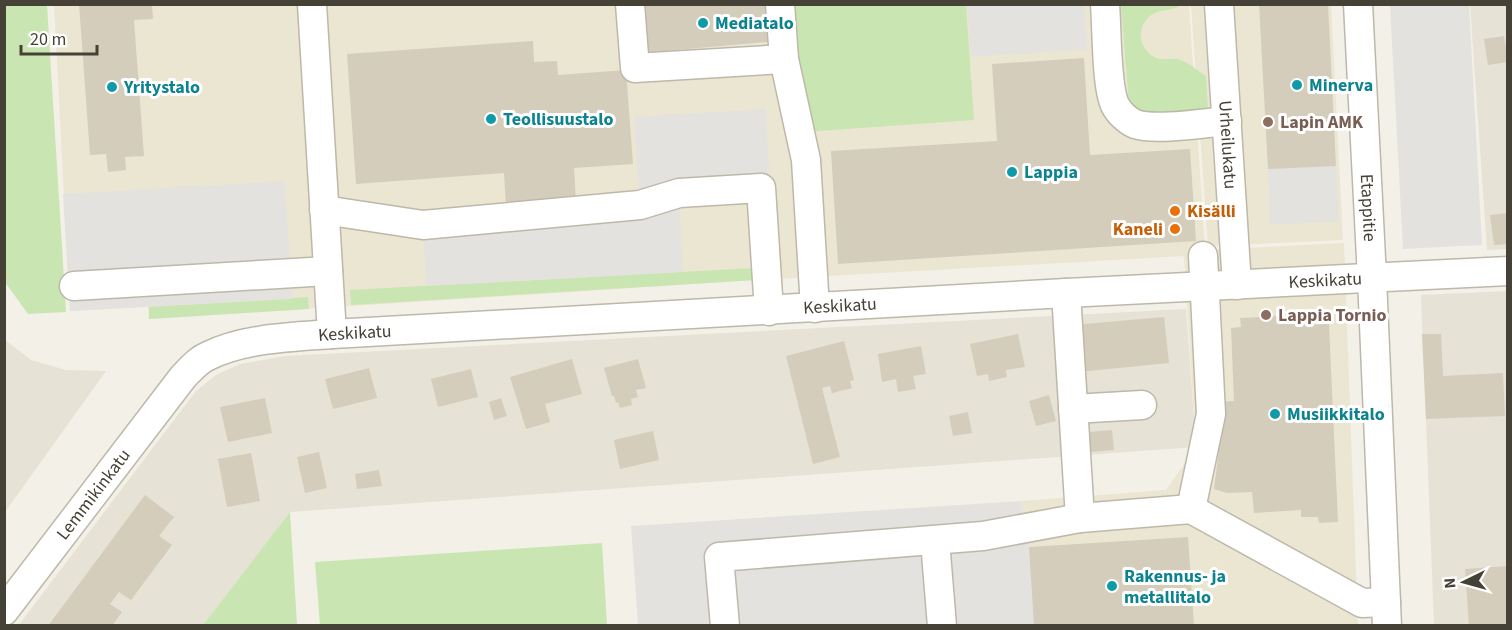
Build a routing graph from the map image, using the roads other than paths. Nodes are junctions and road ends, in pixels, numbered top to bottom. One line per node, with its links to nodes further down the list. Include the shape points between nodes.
1 (312, 4): 9 (street)
2 (630, 4): 7 (street, via 635,68)
3 (780, 4): 7 (street)
4 (1105, 4): 8 (street, via 1111,87 1115,105 1123,116 1151,127)
5 (1219, 4): 8 (street, Urheilukatu)
6 (1358, 4): 13 (street, Etappitie)
7 (784, 59): 18 (street, via 806,160)
8 (1227, 121): 14 (street, Urheilukatu)
9 (324, 210): 11 (street); 19 (street, via 423,225 640,205 679,193 761,188)
10 (1203, 256): 16 (street)
11 (328, 271): 15 (street); 20 (street)
12 (1508, 271): 13 (street, Keskikatu)
13 (1372, 278): 14 (street, Keskikatu); 28 (street, Etappitie)
14 (1237, 285): 16 (street, Keskikatu)
15 (74, 286)
16 (1206, 286): 17 (street, Keskikatu); 24 (street, via 1211,414)
17 (1066, 292): 18 (street, Keskikatu); 23 (street)
18 (815, 308): 19 (street, Keskikatu)
19 (769, 311): 20 (street, Keskikatu)
20 (332, 334): 21 (street, Keskikatu, via 236,345 205,357)
21 (183, 377): 27 (street, Lemmikinkatu)
22 (1142, 405): 23 (street)
23 (1073, 409): 25 (street)
24 (1191, 509): 25 (street); 28 (street)
25 (1080, 518): 26 (street)
26 (935, 541): 29 (street, via 719,557); 30 (street)
27 (4, 611)
28 (1386, 614)
29 (724, 626)
30 (942, 626)

